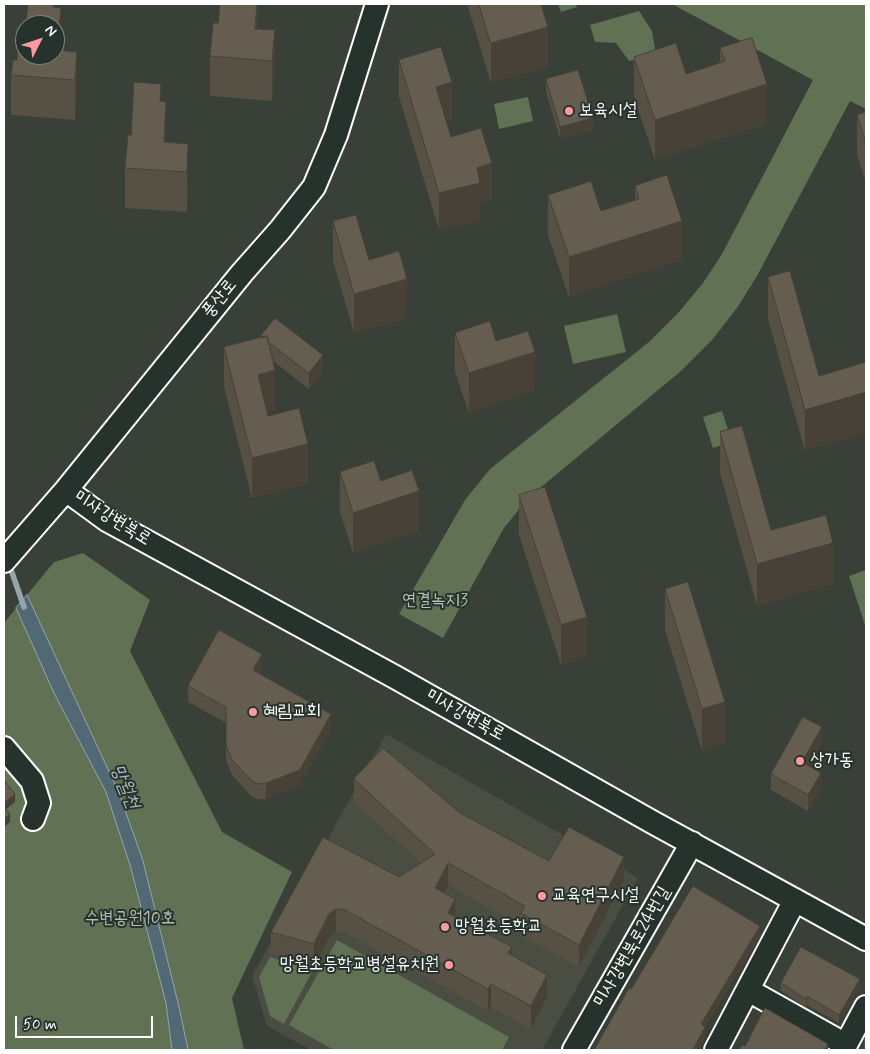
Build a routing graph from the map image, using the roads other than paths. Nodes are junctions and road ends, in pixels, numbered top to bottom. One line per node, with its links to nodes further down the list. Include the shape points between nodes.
1 (378, 4): 2 (street, 풍산로, via 336,135 314,187)
2 (66, 490): 3 (street, 풍산로); 6 (street, 미사강변북로, via 106,520)
3 (4, 561)
4 (4, 748): 5 (street, via 32,781 39,803)
5 (33, 819)
6 (692, 843): 7 (street, 미사강변북로); 12 (street, 미사강변북로24번길)
7 (795, 900): 8 (street, 미사강변북로); 9 (street)
8 (866, 939)
9 (748, 990): 11 (street); 13 (street)
10 (866, 1007): 11 (street)
11 (844, 1048)
12 (574, 1050)
13 (716, 1050)

